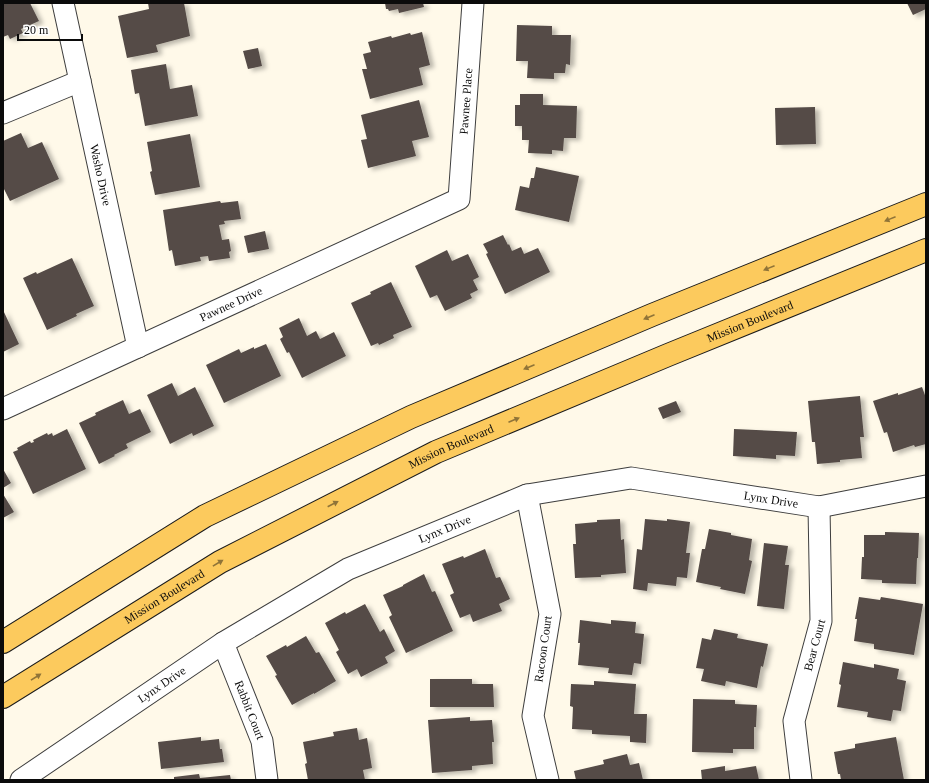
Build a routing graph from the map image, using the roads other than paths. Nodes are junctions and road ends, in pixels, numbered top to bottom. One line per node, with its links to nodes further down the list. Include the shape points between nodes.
1 (63, 3): 3 (street, Washo Drive)
2 (473, 3): 5 (street, Pawnee Place)
3 (80, 81): 4 (street); 8 (street, Washo Drive)
4 (3, 113)
5 (459, 200): 8 (street, Pawnee Drive)
6 (926, 204): 13 (main road, one-way to 13, via 645,318 404,420 204,516)
7 (926, 250): 15 (main road, Mission Boulevard, one-way to 7, via 220,562 436,452)
8 (138, 348): 9 (street, Pawnee Drive)
9 (3, 409)
10 (926, 486): 12 (street, Lynx Drive)
11 (527, 495): 12 (street, Lynx Drive, via 631,478); 14 (street, Lynx Drive, via 348,569); 18 (street, Racoon Court, via 550,614 533,716)
12 (819, 507): 19 (street, Bear Court, via 821,621 794,721)
13 (3, 642)
14 (223, 643): 16 (street, Lynx Drive); 17 (street, Rabbit Court, via 262,741)
15 (3, 697)
16 (21, 780)
17 (267, 780)
18 (548, 780)
19 (801, 780)

